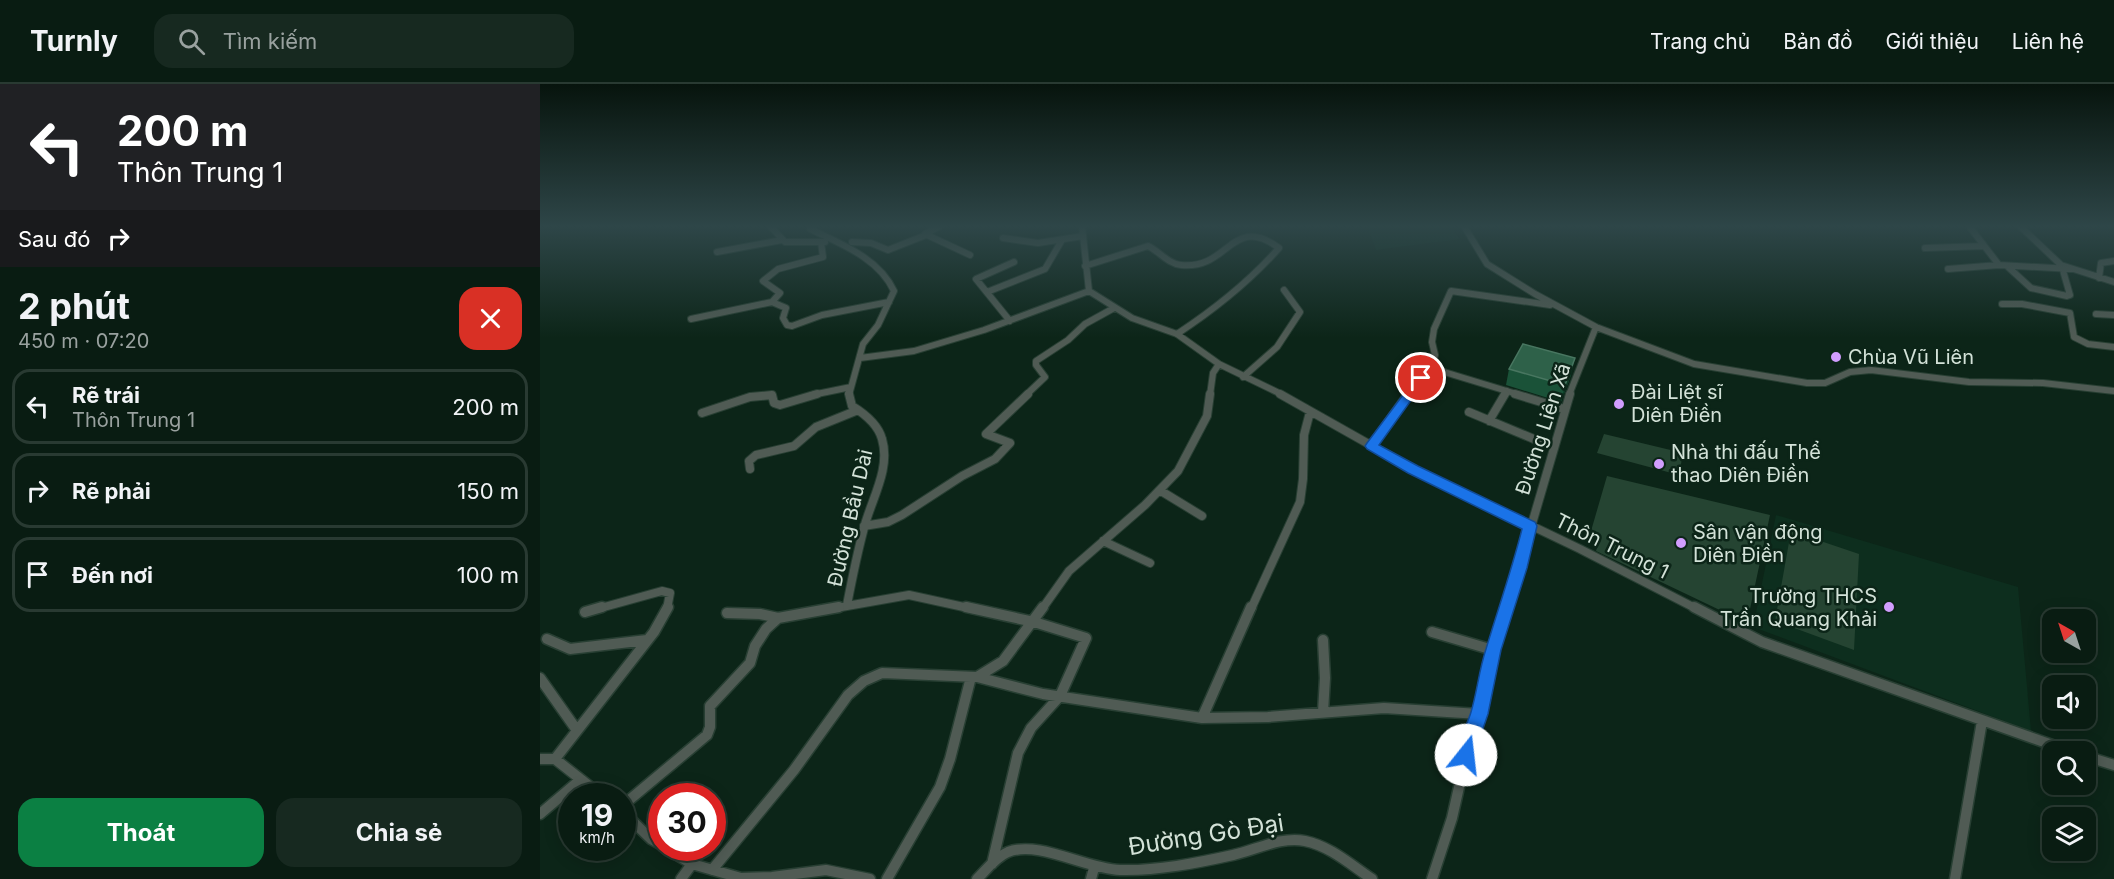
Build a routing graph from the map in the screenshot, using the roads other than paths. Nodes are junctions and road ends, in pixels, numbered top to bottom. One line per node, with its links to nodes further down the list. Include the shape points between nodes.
1 (798, 263): 22 (street, via 768,275 764,284 780,293)
2 (871, 263): 23 (street, via 892,286)
3 (1012, 263): 21 (street, via 976,279)
4 (1048, 263): 21 (street, via 1045,269)
5 (1098, 263): 13 (street)
6 (1174, 263): 7 (street)
7 (1193, 263)
8 (1266, 263): 32 (street, via 1218,308)
9 (1486, 263): 25 (street)
10 (2058, 263): 15 (street)
11 (2101, 263): 17 (street)
12 (1999, 265): 14 (street); 16 (street)
13 (1085, 266): 20 (street)
14 (2007, 266): 15 (street); 15 (street, via 2031,288 2067,296 2070,295)
15 (2062, 267): 17 (street)
16 (1948, 269)
17 (2099, 278): 18 (street)
18 (2114, 282)
19 (1284, 290): 37 (street, via 1300,312 1276,347)
20 (1089, 291): 26 (street, Thôn Trung 1); 30 (street)
21 (987, 292): 30 (street)
22 (772, 302): 23 (street, via 786,308 783,320 789,326); 29 (street)
23 (889, 302): 34 (street, via 878,325 864,341)
24 (2002, 304): 33 (street, via 2070,314 2074,337 2088,344)
25 (1555, 305): 31 (street); 36 (street, via 1451,291 1434,329)
26 (1114, 308): 32 (street, Thôn Trung 1); 52 (street, via 1036,361 1045,377 986,434 1010,443 995,459 893,520)
27 (2096, 315): 28 (street)
28 (2114, 315)
29 (691, 319)
30 (1010, 321): 34 (street, via 914,351)
31 (1596, 327): 40 (street, via 1686,362 1808,383 1871,370 1969,382); 41 (street, Đường Liên Xã)
32 (1177, 334): 35 (street, Thôn Trung 1)
33 (2114, 347)
34 (860, 358): 38 (street)
35 (1220, 364): 37 (street, Thôn Trung 1); 50 (street, via 1213,373 1205,422 1178,471)
36 (1431, 368): 39 (street); 47 (street)
37 (1243, 377): 43 (street, Thôn Trung 1)
38 (851, 387): 42 (street, Đường Bầu Dài, via 849,400); 45 (street, via 780,405 774,404 772,395 760,395)
39 (1507, 391): 41 (street); 46 (street)
40 (2114, 391)
41 (1564, 409): 48 (street, Đường Liên Xã)
42 (858, 410): 49 (street, via 816,427 794,446 756,455 749,460); 52 (street, Đường Bầu Dài, via 880,432 884,453)
43 (1310, 412): 47 (street, Thôn Trung 1); 71 (street, via 1303,429 1299,504)
44 (1469, 412): 46 (street)
45 (702, 413)
46 (1489, 421): 48 (street)
47 (1371, 446): 53 (street, Thôn Trung 1)
48 (1552, 447): 53 (street, Đường Liên Xã)
49 (750, 469)
50 (1161, 491): 51 (street); 54 (street)
51 (1202, 516)
52 (864, 526): 56 (street, Đường Bầu Dài)
53 (1530, 526): 65 (street, Đường Liên Xã); 72 (street, Thôn Trung 1, via 1762,642)
54 (1103, 541): 55 (street); 60 (street, via 1062,579)
55 (1150, 563)
56 (847, 605): 59 (street); 60 (street, via 909,595)
57 (585, 612): 63 (street, via 665,591 670,593 669,606)
58 (727, 613): 59 (street)
59 (778, 618): 81 (street, via 755,646 750,663 710,706 707,735)
60 (1034, 622): 66 (street, via 1003,661); 68 (street, via 1086,638)
61 (1432, 632): 65 (street)
62 (547, 639): 63 (street, via 570,649)
63 (647, 640): 73 (street)
64 (1323, 640): 69 (street)
65 (1493, 650): 70 (street, Đường Liên Xã)
66 (974, 677): 68 (street); 88 (street, via 882,673 864,681 848,695); 92 (street, via 940,787)
67 (540, 678): 73 (street)
68 (1060, 696): 71 (street); 87 (street, via 1031,728 1018,753)
69 (1323, 712): 70 (street, via 1404,708); 71 (street)
70 (1479, 714): 95 (street, Đường Liên Xã)
71 (1202, 718)
72 (1982, 721): 74 (street, Thôn Trung 1); 96 (street)
73 (576, 729): 76 (street)
74 (2042, 742)
75 (540, 759): 76 (street)
76 (555, 759): 79 (street)
77 (2096, 759): 78 (street)
78 (2114, 765)
79 (580, 780): 80 (street); 82 (street)
80 (584, 783)
81 (636, 794)
82 (540, 814)
83 (636, 825): 84 (street)
84 (648, 836)
85 (687, 861): 86 (street)
86 (692, 864): 88 (street); 90 (street)
87 (992, 864): 89 (street, Đường Gò Đại, via 1008,852 1021,849 1053,854); 93 (street, Đường Gò Đại)
88 (712, 870): 91 (street, via 754,878 826,870)
89 (1092, 874): 94 (street, Đường Gò Đại, via 1247,852 1291,840 1316,845)
90 (681, 879)
91 (870, 879)
92 (887, 879)
93 (977, 879)
94 (1372, 879)
95 (1432, 879)
96 (1955, 879)

